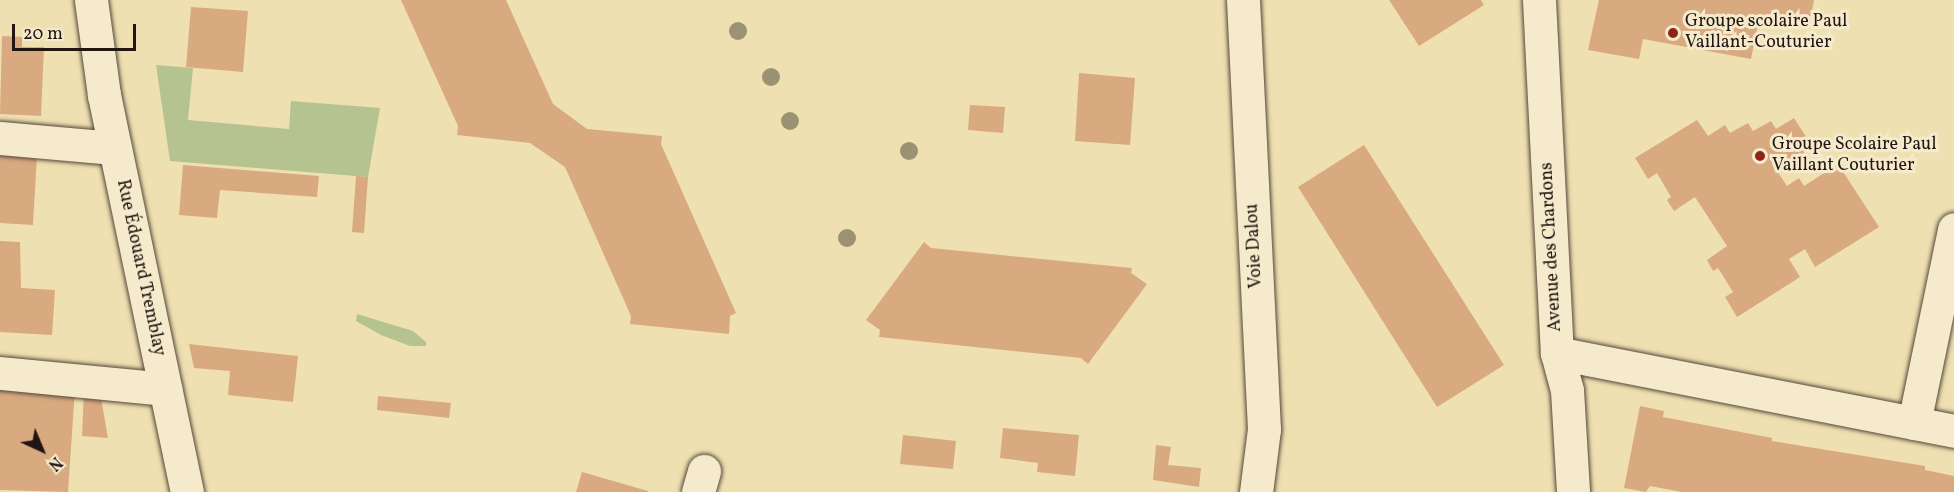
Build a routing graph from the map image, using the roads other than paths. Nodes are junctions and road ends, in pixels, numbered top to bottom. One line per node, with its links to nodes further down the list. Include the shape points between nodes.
1 (91, 0): 5 (street, Rue Édouard Tremblay)
2 (1243, 0): 13 (street, Voie Dalou, via 1264,429)
3 (1539, 0): 7 (street, Avenue des Chardons)
4 (0, 138): 5 (street)
5 (115, 148): 9 (street, Rue Édouard Tremblay)
6 (1954, 229): 10 (street)
7 (1557, 353): 10 (street); 14 (street, Avenue des Chardons, via 1568,390)
8 (0, 374): 9 (street)
9 (165, 389): 12 (street, Rue Édouard Tremblay)
10 (1914, 423): 11 (street)
11 (1954, 430)
12 (187, 492)
13 (1256, 492)
14 (1573, 492)

